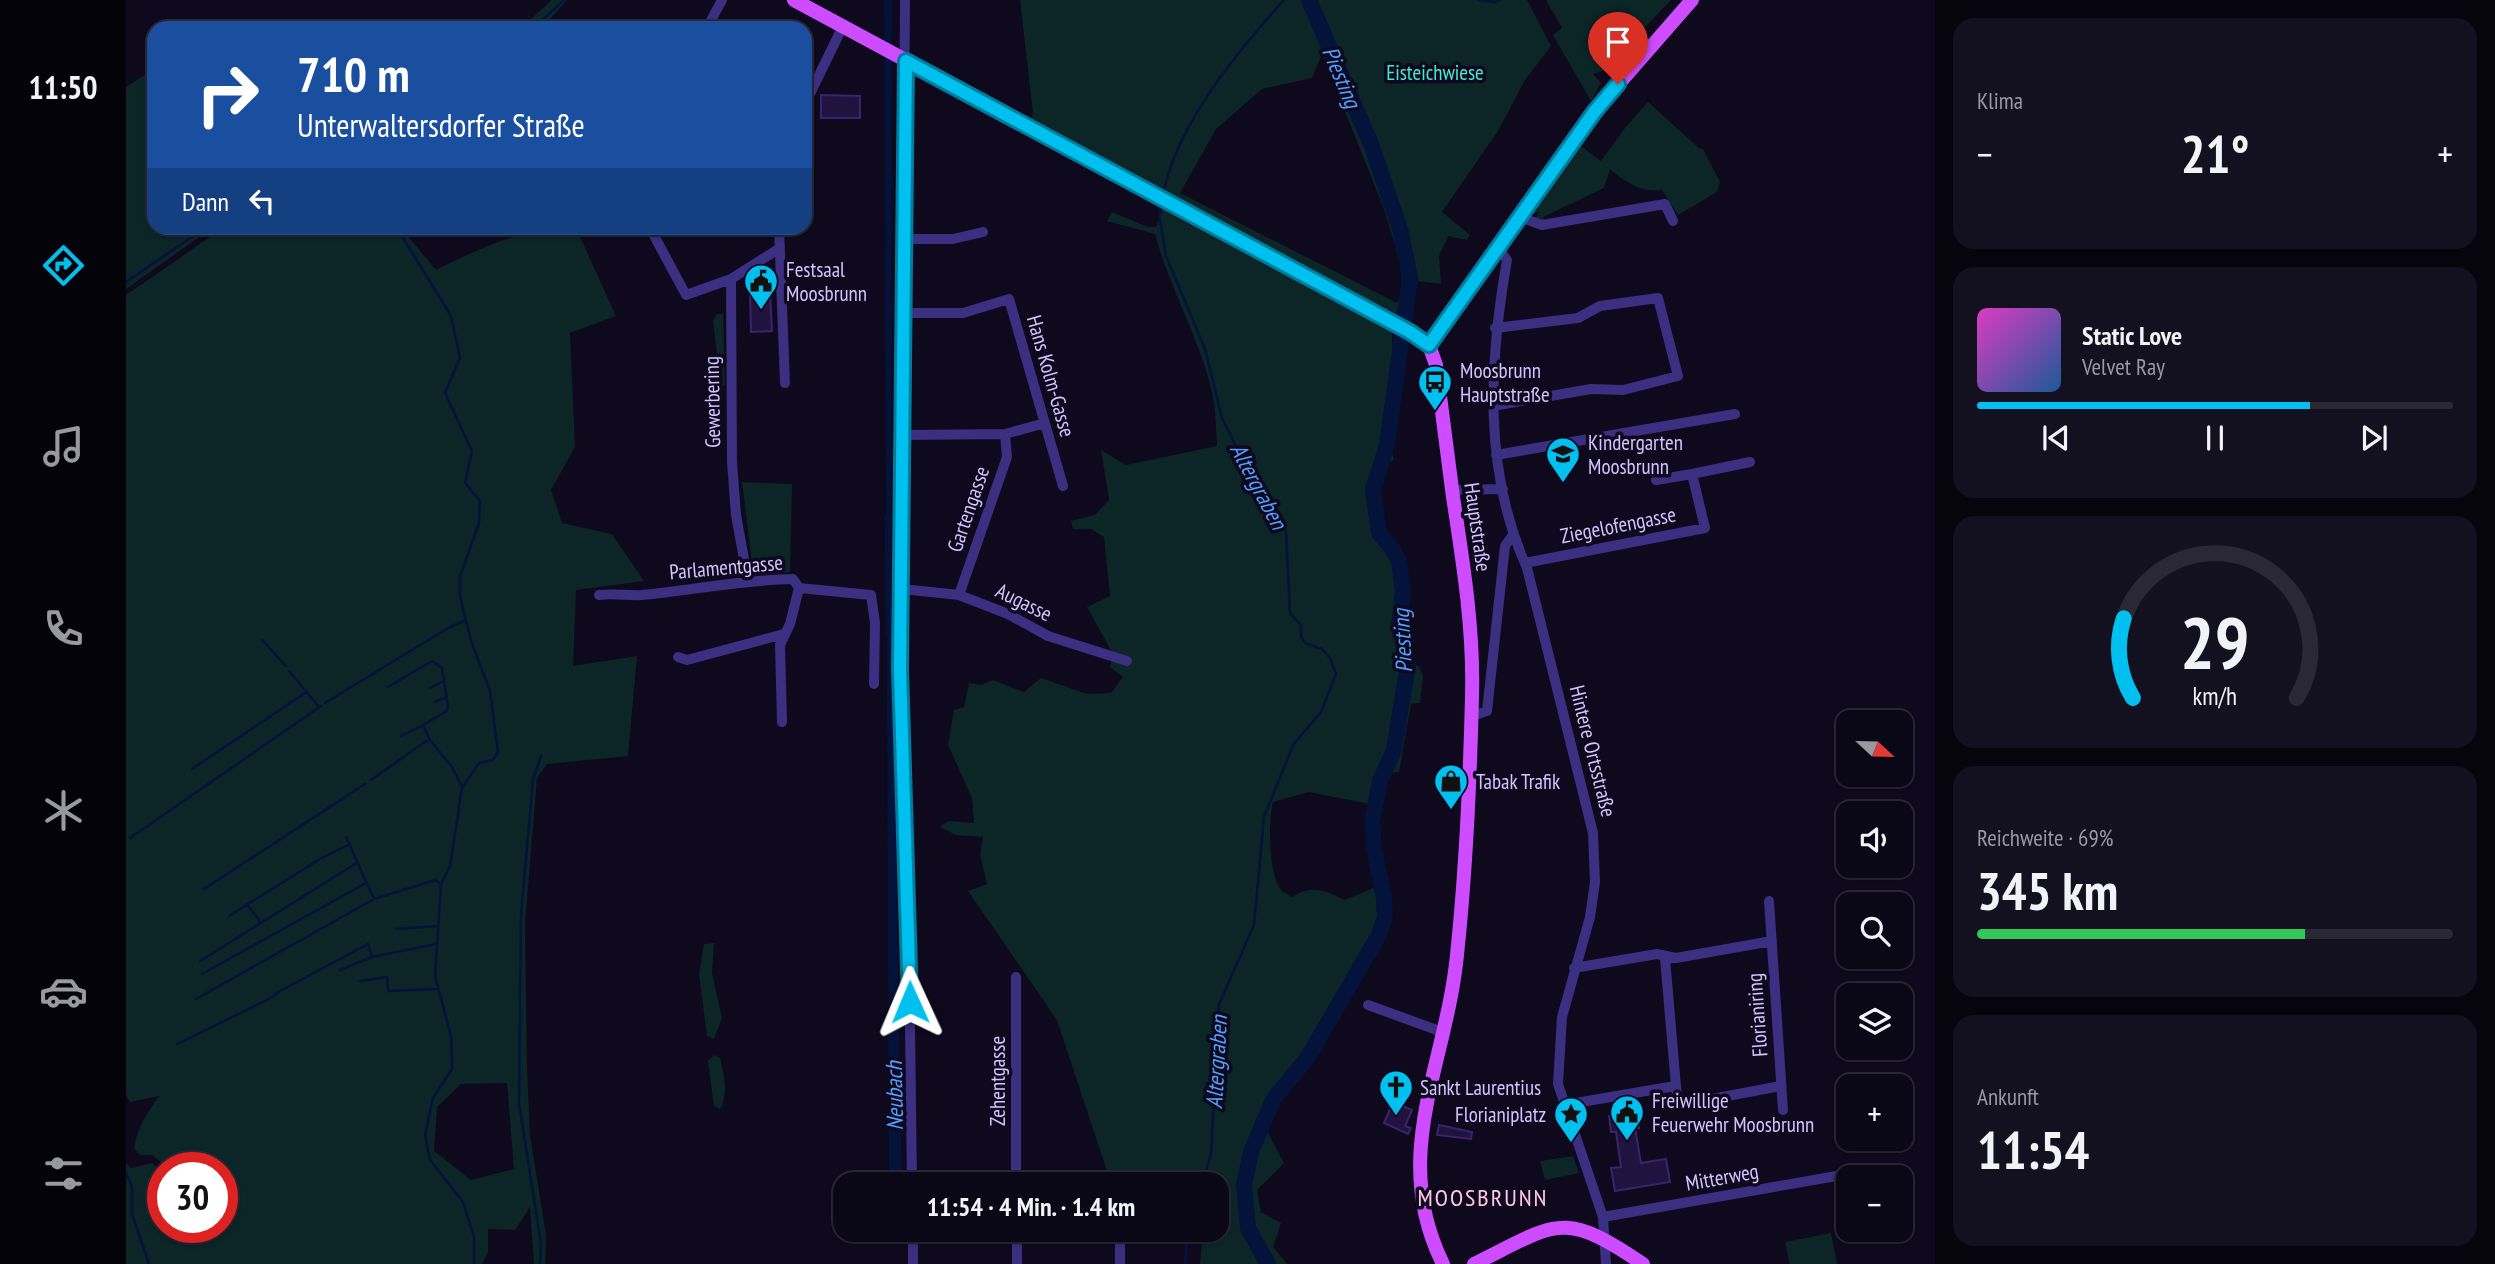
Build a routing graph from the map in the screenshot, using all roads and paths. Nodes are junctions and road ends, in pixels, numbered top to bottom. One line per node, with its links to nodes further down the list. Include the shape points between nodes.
1 (722, 0): 5 (street)
2 (794, 0): 6 (main road)
3 (905, 0): 7 (street)
4 (1687, 5): 9 (main road, via 1595,111)
5 (710, 21)
6 (843, 26): 7 (main road); 8 (street)
7 (901, 58): 14 (street); 20 (main road)
8 (812, 90)
9 (1520, 217): 10 (street, via 1542,225 1664,204); 16 (main road)
10 (1673, 220)
11 (983, 232): 14 (street, via 953,239)
12 (654, 235): 17 (street, via 686,295)
13 (779, 235): 15 (street)
14 (904, 239): 18 (street)
15 (779, 248): 17 (street); 21 (street)
16 (1498, 248): 19 (street, Hintere Ortsstraße, via 1507,260); 20 (main road)
17 (731, 279): 36 (street, Gewerbering, via 733,475)
18 (904, 313): 24 (street, Hans Kolm-Gasse, via 963,313 1009,299); 26 (street)
19 (1495, 328): 22 (street, Hintere Ortsstraße); 22 (street, via 1578,318 1600,306 1658,298 1678,376 1623,390 1591,389)
20 (1429, 345): 33 (main road, Hauptstraße, via 1436,365)
21 (785, 383)
22 (1493, 407): 27 (street, Hintere Ortsstraße)
23 (1735, 414): 27 (street)
24 (1045, 423): 25 (street); 31 (street, Hans Kolm-Gasse)
25 (1005, 434): 26 (street); 40 (street, Gartengasse, via 1007,457)
26 (904, 435): 38 (street)
27 (1496, 455): 32 (street, Hintere Ortsstraße)
28 (1750, 462): 29 (street, Ziegelofengasse)
29 (1692, 474): 30 (street, Ziegelofengasse); 35 (street, Ziegelofengasse, via 1705,528)
30 (1656, 480)
31 (1063, 486)
32 (1503, 489): 33 (street); 34 (street, Hintere Ortsstraße)
33 (1452, 490): 45 (main road, Hauptstraße, via 1472,663)
34 (1513, 535): 35 (street, Hintere Ortsstraße); 45 (street, Hauptstraße, via 1505,546 1487,711)
35 (1525, 563): 50 (street, Hintere Ortsstraße, via 1593,833 1595,882)
36 (748, 581): 37 (street, Parlamentgasse, via 793,579); 39 (street, Parlamentgasse, via 639,596)
37 (799, 588): 41 (street, Parlamentgasse); 44 (street, via 871,595)
38 (902, 589): 40 (street, Augasse); 58 (street)
39 (599, 595)
40 (959, 595): 43 (street, Augasse, via 1012,615 1048,636)
41 (784, 634): 42 (street, via 687,660); 46 (street, Parlamentgasse, via 780,645)
42 (678, 657)
43 (1127, 661)
44 (874, 684)
45 (1472, 716): 53 (main road, Hauptstraße, via 1457,955)
46 (782, 722)
47 (1769, 901): 48 (street, Florianiring)
48 (1772, 941): 49 (street, Florianiring); 55 (street, Florianiring)
49 (1665, 958): 50 (street, Florianiring, via 1657,954); 54 (street)
50 (1574, 968): 56 (street, Hintere Ortsstraße, via 1558,1045 1558,1083)
51 (1016, 977): 59 (street, Zehentgasse)
52 (1368, 1005): 53 (street)
53 (1445, 1034): 69 (main road, Hauptstraße, via 1422,1126 1418,1165 1423,1211)
54 (1675, 1086): 55 (street, Florianiring, via 1676,1098 1685,1104); 56 (street)
55 (1781, 1086): 57 (street, Florianiring)
56 (1564, 1105): 61 (street, Hintere Ortsstraße)
57 (1783, 1110)
58 (912, 1172)
59 (1016, 1172)
60 (1836, 1176): 61 (street, Mitterweg)
61 (1603, 1217): 62 (street, Hintere Ortsstraße)
62 (1605, 1238): 70 (main road, via 1570,1227 1552,1228); 71 (street, Hintere Ortsstraße); 72 (main road)
63 (912, 1242): 66 (street)
64 (1017, 1242): 67 (street)
65 (1120, 1242): 68 (street)
66 (913, 1264)
67 (1017, 1264)
68 (1120, 1264)
69 (1443, 1264)
70 (1474, 1264)
71 (1606, 1264)
72 (1643, 1264)

